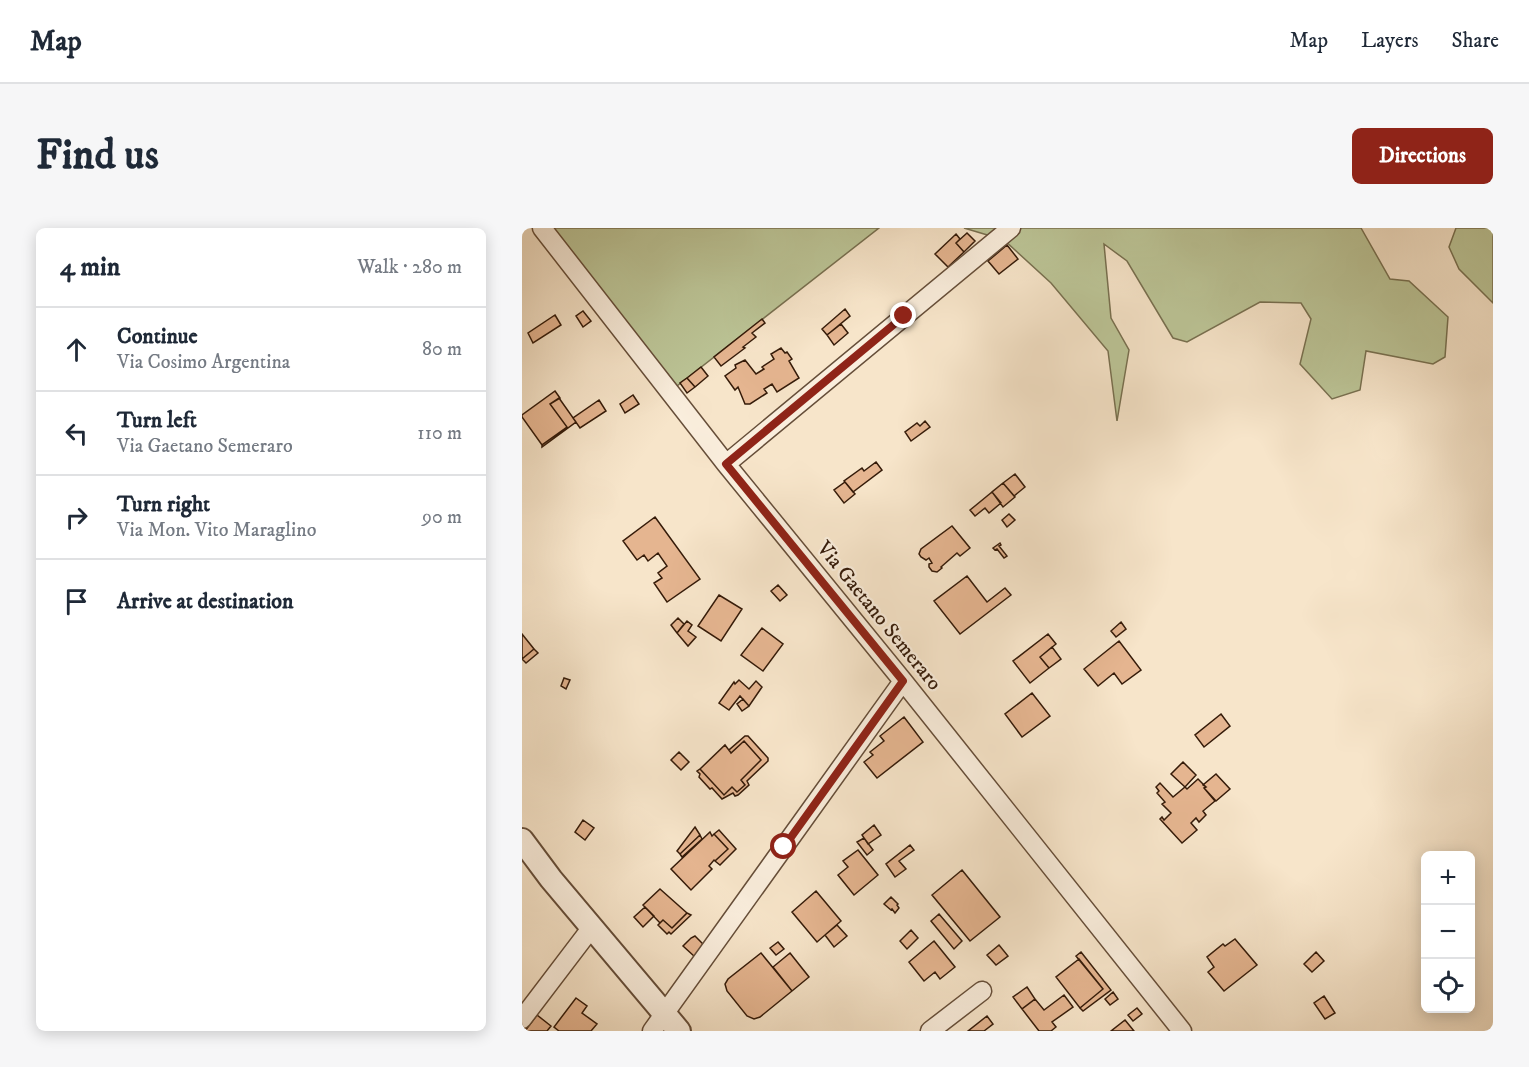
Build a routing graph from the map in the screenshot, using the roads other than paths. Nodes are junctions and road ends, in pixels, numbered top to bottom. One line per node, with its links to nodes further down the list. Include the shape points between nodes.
1 (542, 228): 3 (street, Via Gaetano Semeraro)
2 (1011, 228): 3 (street)
3 (726, 464): 4 (street, Via Gaetano Semeraro)
4 (903, 681): 9 (street); 11 (street, Via Gaetano Semeraro)
5 (522, 840): 6 (street)
6 (592, 927): 8 (street); 9 (street)
7 (982, 991): 10 (street)
8 (522, 1019)
9 (665, 1025)
10 (930, 1031)
11 (1182, 1031)

